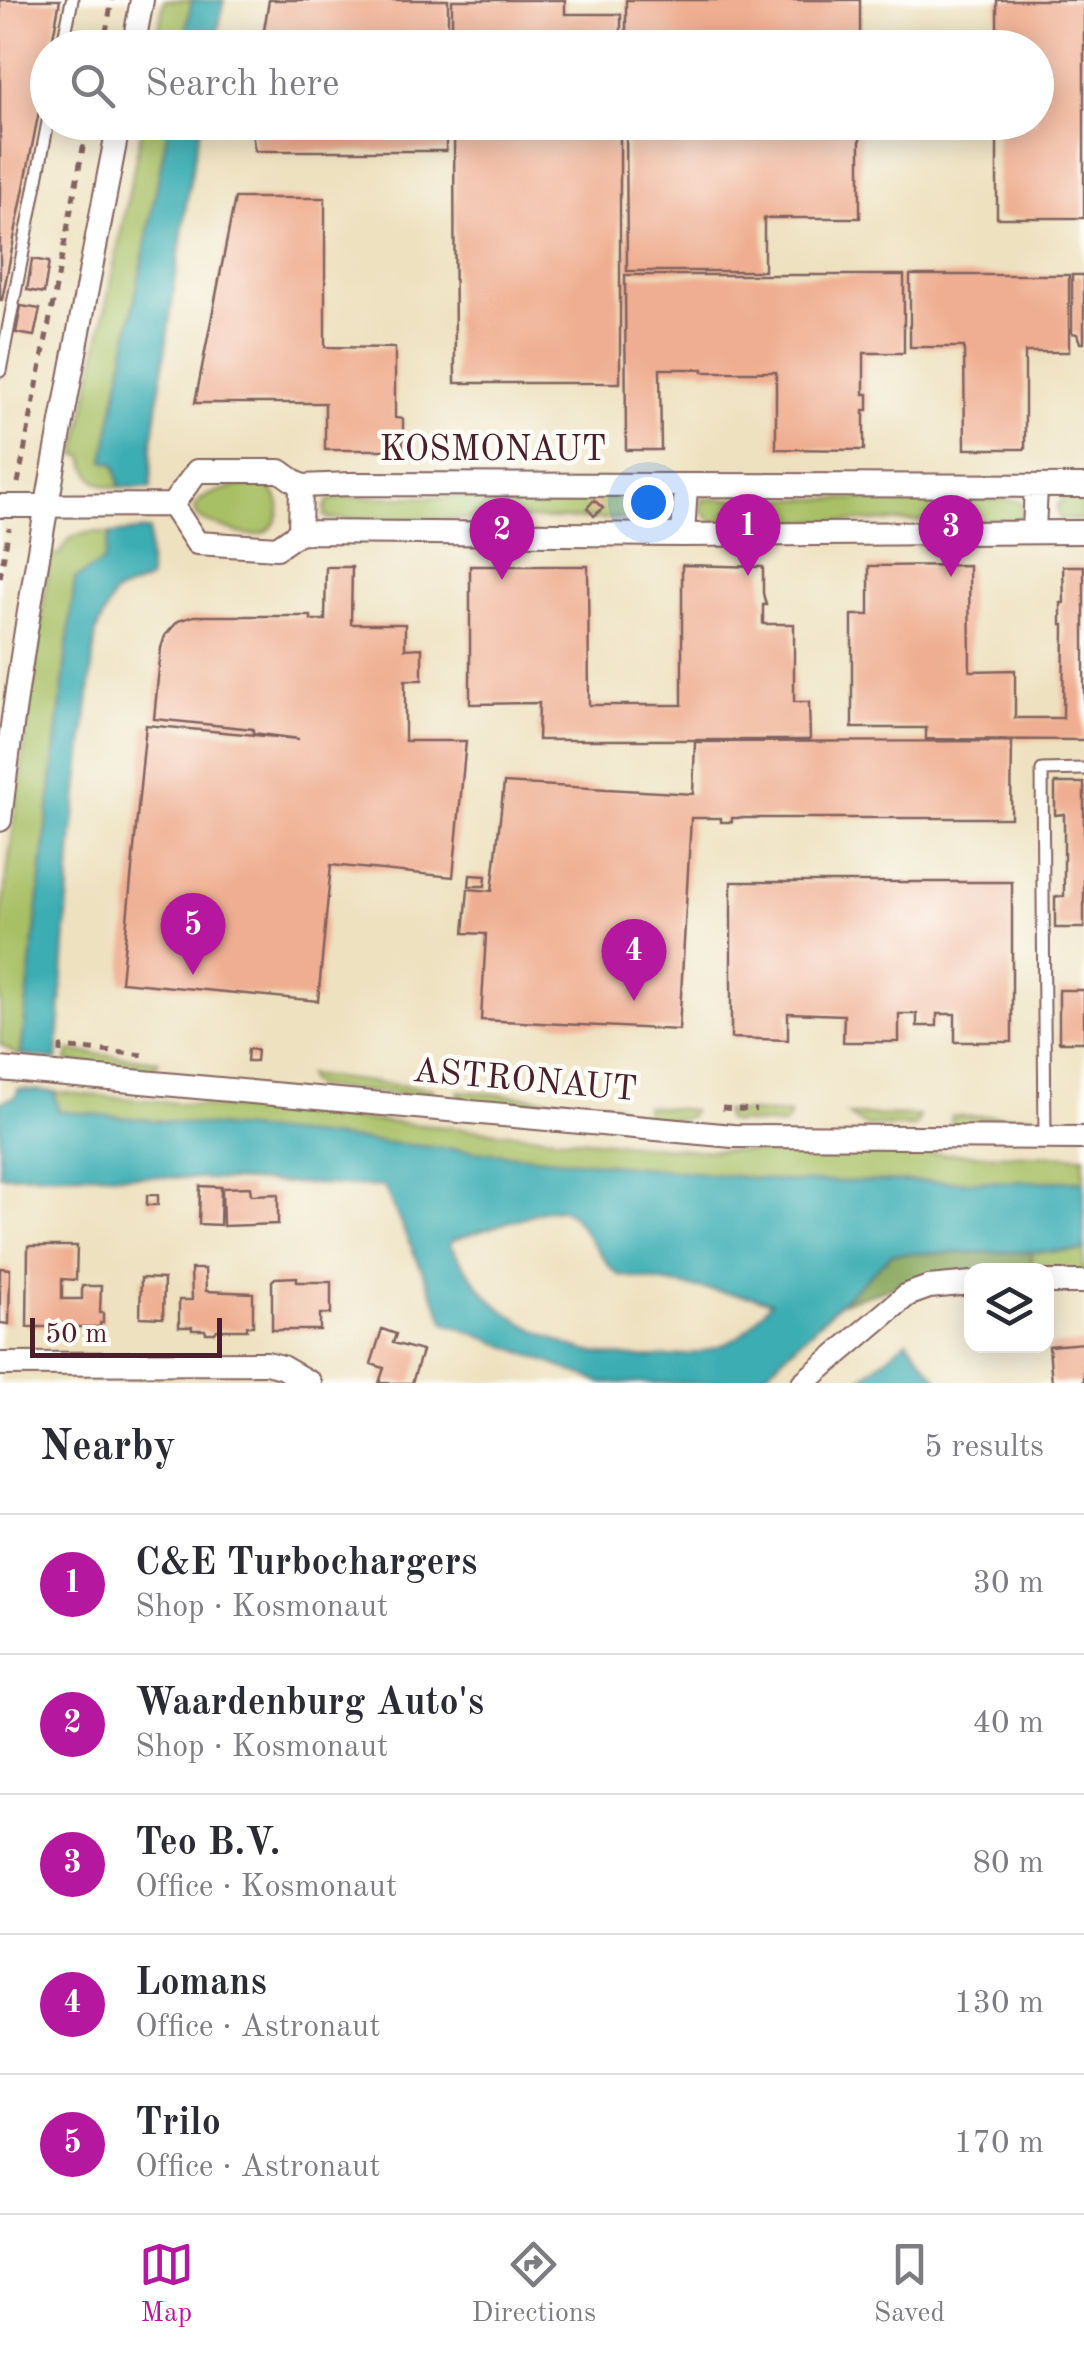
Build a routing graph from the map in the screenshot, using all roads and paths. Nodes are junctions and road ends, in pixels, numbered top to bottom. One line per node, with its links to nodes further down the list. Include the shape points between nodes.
1 (72, 0): 4 (lane)
2 (112, 0): 5 (path)
3 (142, 0): 6 (street)
4 (66, 30)
5 (106, 30)
6 (136, 30)
7 (45, 140): 10 (lane)
8 (84, 140): 15 (path)
9 (115, 140): 16 (street)
10 (0, 371)
11 (301, 486): 12 (street, KOSMONAUT); 17 (street, KOSMONAUT, via 280,471 196,471); 18 (street)
12 (686, 486): 13 (street, KOSMONAUT); 21 (street)
13 (1036, 486): 14 (street, KOSMONAUT); 19 (street)
14 (1084, 486)
15 (7, 506): 16 (street); 22 (path)
16 (46, 506): 17 (street); 24 (street)
17 (163, 506): 18 (street, via 197,543 277,548)
18 (300, 532): 21 (street)
19 (1034, 532): 20 (street); 21 (street)
20 (1084, 532)
21 (683, 535)
22 (0, 578)
23 (1084, 769): 30 (lane, via 1042,770)
24 (0, 820)
25 (47, 1055): 26 (path, via 61,1057 61,1047)
26 (160, 1057)
27 (0, 1068): 30 (street, ASTRONAUT, via 733,1136)
28 (708, 1108): 29 (path)
29 (757, 1110)
30 (1045, 1138): 31 (street, ASTRONAUT)
31 (1084, 1138)
32 (1054, 1282): 33 (street)
33 (1084, 1282)
34 (964, 1284): 37 (street, via 908,1295)
35 (0, 1364): 36 (street, via 266,1363)
36 (310, 1383)
37 (803, 1383)

